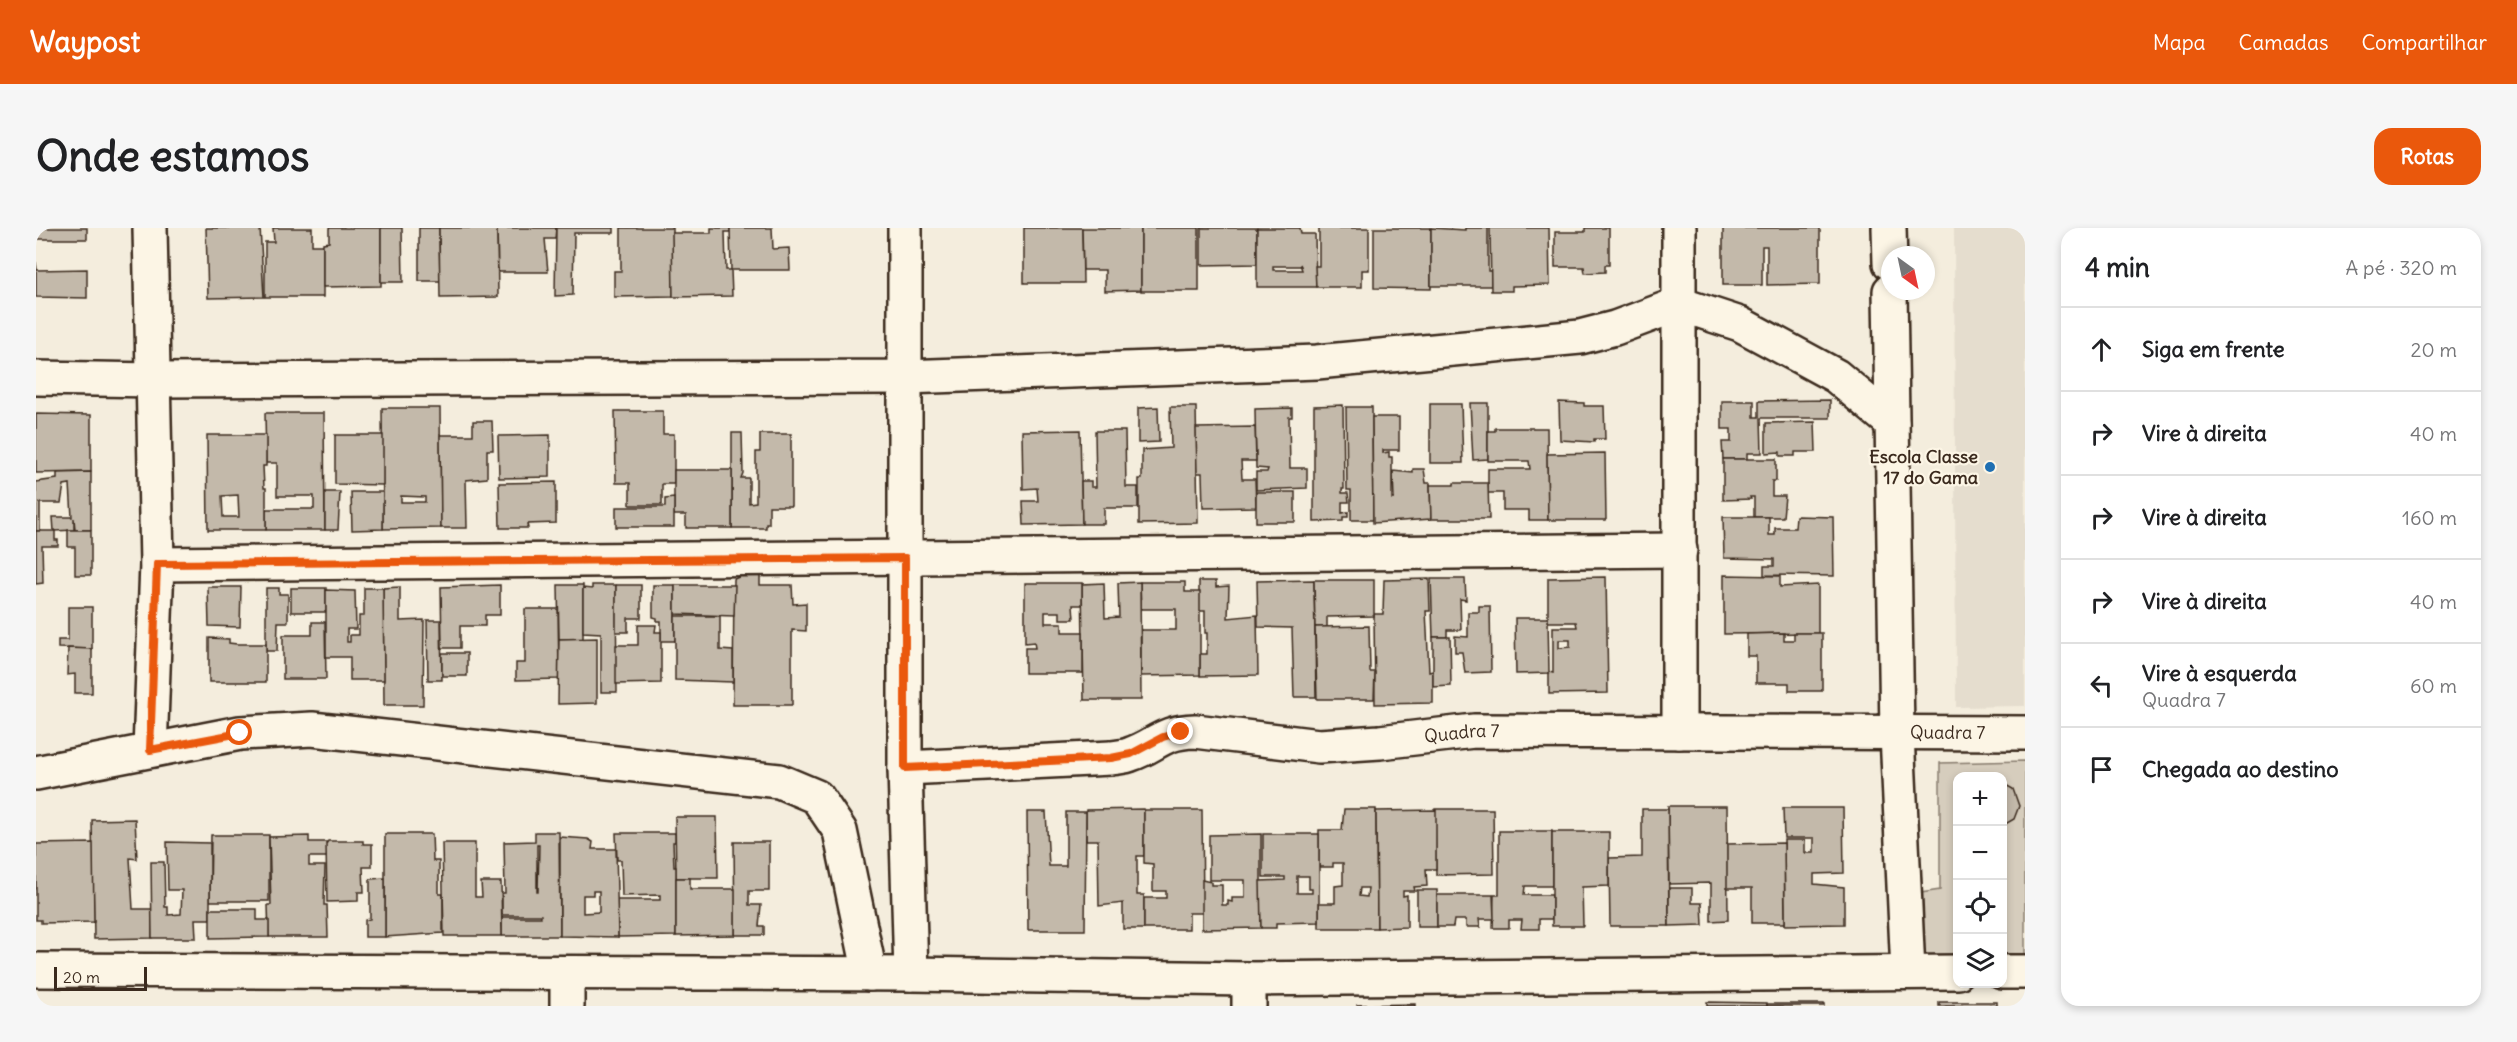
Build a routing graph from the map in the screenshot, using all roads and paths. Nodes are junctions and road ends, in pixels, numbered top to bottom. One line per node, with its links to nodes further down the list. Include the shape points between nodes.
1 (150, 228): 10 (street)
2 (905, 228): 8 (street)
3 (1679, 228): 7 (street)
4 (1890, 228): 5 (street)
5 (1890, 246)
6 (1890, 300): 11 (street)
7 (1679, 304): 8 (street, via 1580,337 1317,362); 11 (street, via 1740,324 1836,376); 12 (street)
8 (905, 376): 10 (street); 13 (street)
9 (36, 378): 10 (street)
10 (154, 380): 14 (street)
11 (1892, 423): 17 (street)
12 (1680, 550): 13 (street); 15 (street)
13 (905, 558): 14 (street); 19 (street)
14 (157, 564): 18 (street)
15 (1679, 732): 17 (street, Quadra 7); 19 (street, Quadra 7, via 1474,731 1319,746 1181,732 1131,754 1111,758)
16 (2025, 733): 17 (street, Quadra 7)
17 (1897, 734): 22 (street)
18 (150, 750): 20 (street); 27 (street, via 240,733 312,729 779,781 817,797 840,831)
19 (905, 768): 28 (street)
20 (36, 773)
21 (36, 970): 26 (street)
22 (1908, 972): 23 (street); 29 (street)
23 (1953, 972)
24 (2007, 972): 25 (street)
25 (2025, 972)
26 (567, 974): 27 (street); 30 (street)
27 (870, 974): 28 (street)
28 (910, 974): 29 (street)
29 (1249, 992)
30 (567, 1006)

